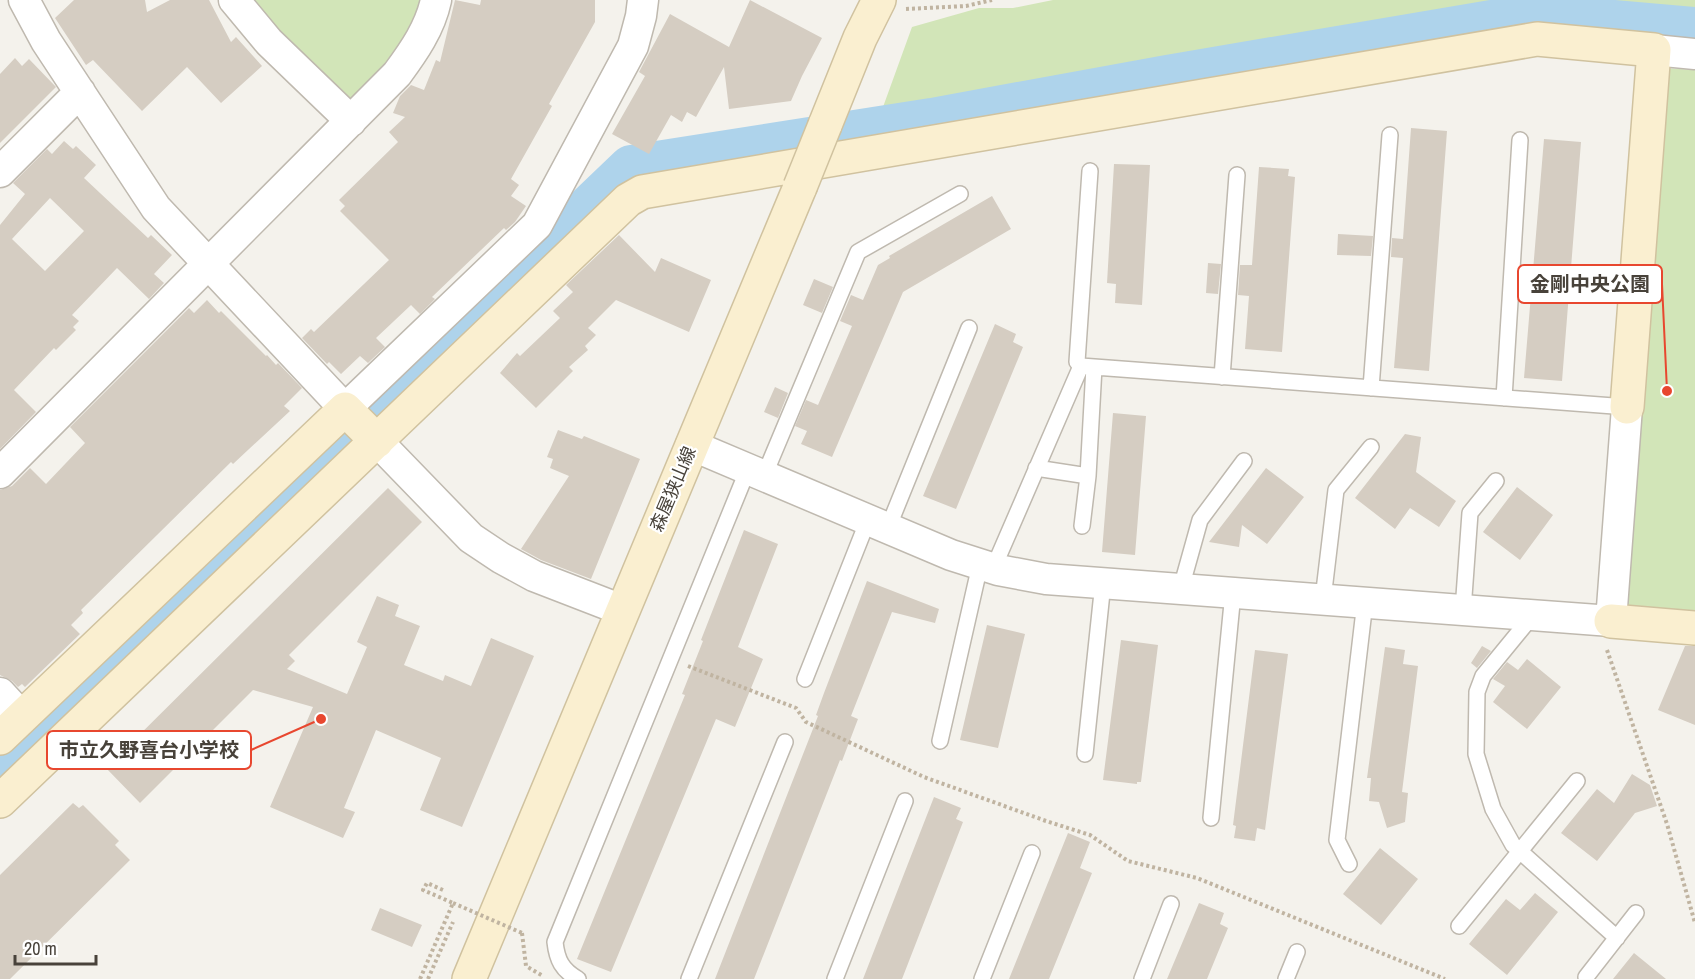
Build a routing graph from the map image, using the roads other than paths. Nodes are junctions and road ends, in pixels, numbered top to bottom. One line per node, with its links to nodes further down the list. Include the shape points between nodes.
1 (24, 0): 8 (street)
2 (234, 0): 9 (street, via 270,42)
3 (436, 0): 9 (street, via 419,44 397,74)
4 (643, 0): 23 (street, via 633,46 537,225)
5 (878, 2): 24 (street, 森屋狭山線, bridge)
6 (1654, 50): 7 (street); 22 (street); 23 (street, via 1538,39 642,192)
7 (1695, 54)
8 (80, 92): 13 (street); 16 (street, via 156,208)
9 (351, 121): 16 (street)
10 (1390, 135): 20 (lane)
11 (1520, 140): 21 (lane)
12 (1090, 171): 18 (lane, via 1077,362)
13 (0, 172)
14 (1237, 175): 19 (lane)
15 (960, 194): 29 (lane, via 858,252)
16 (207, 264): 23 (street); 28 (street)
17 (969, 328): 32 (lane)
18 (1088, 367): 19 (lane); 27 (lane); 30 (lane)
19 (1222, 377): 20 (lane)
20 (1371, 388): 21 (lane)
21 (1504, 398): 22 (lane)
22 (1627, 407): 43 (street)
23 (361, 424): 40 (street, via 471,538 534,576); 47 (street); 52 (street)
24 (691, 445): 29 (street); 40 (street, 森屋狭山線)
25 (1371, 447): 38 (lane, via 1336,490)
26 (1244, 461): 36 (lane, via 1200,520)
27 (1036, 468): 30 (lane); 34 (lane)
28 (0, 473)
29 (756, 473): 32 (street); 65 (lane, via 670,659 555,942 557,959 567,973)
30 (1088, 476): 33 (lane)
31 (1496, 481): 41 (lane, via 1470,513)
32 (878, 524): 34 (street); 45 (lane)
33 (1082, 526)
34 (987, 567): 35 (street, via 1046,579); 48 (lane)
35 (1103, 583): 36 (street); 50 (lane)
36 (1180, 588): 37 (street)
37 (1233, 593): 38 (street); 54 (lane)
38 (1323, 599): 39 (street)
39 (1365, 602): 41 (street); 57 (lane, via 1338,840)
40 (622, 610): 64 (street, 森屋狭山線)
41 (1463, 610): 42 (street)
42 (1533, 615): 43 (street); 55 (lane, via 1483,676 1477,692 1476,754 1493,809)
43 (1608, 621): 44 (street)
44 (1695, 628)
45 (805, 679)
46 (0, 693): 47 (street)
47 (11, 727)
48 (940, 741)
49 (785, 742): 66 (lane)
50 (1085, 754)
51 (1577, 781): 55 (lane)
52 (0, 801)
53 (905, 801): 67 (lane)
54 (1211, 818)
55 (1520, 851): 60 (lane); 61 (lane)
56 (1032, 853): 68 (lane)
57 (1349, 864)
58 (1172, 904): 69 (lane)
59 (1636, 914): 61 (lane)
60 (1459, 926)
61 (1617, 938): 63 (lane)
62 (1297, 952): 70 (lane)
63 (1586, 977)
64 (472, 978)
65 (578, 979)
66 (689, 979)
67 (835, 979)
68 (982, 979)
69 (1142, 979)
70 (1286, 979)

